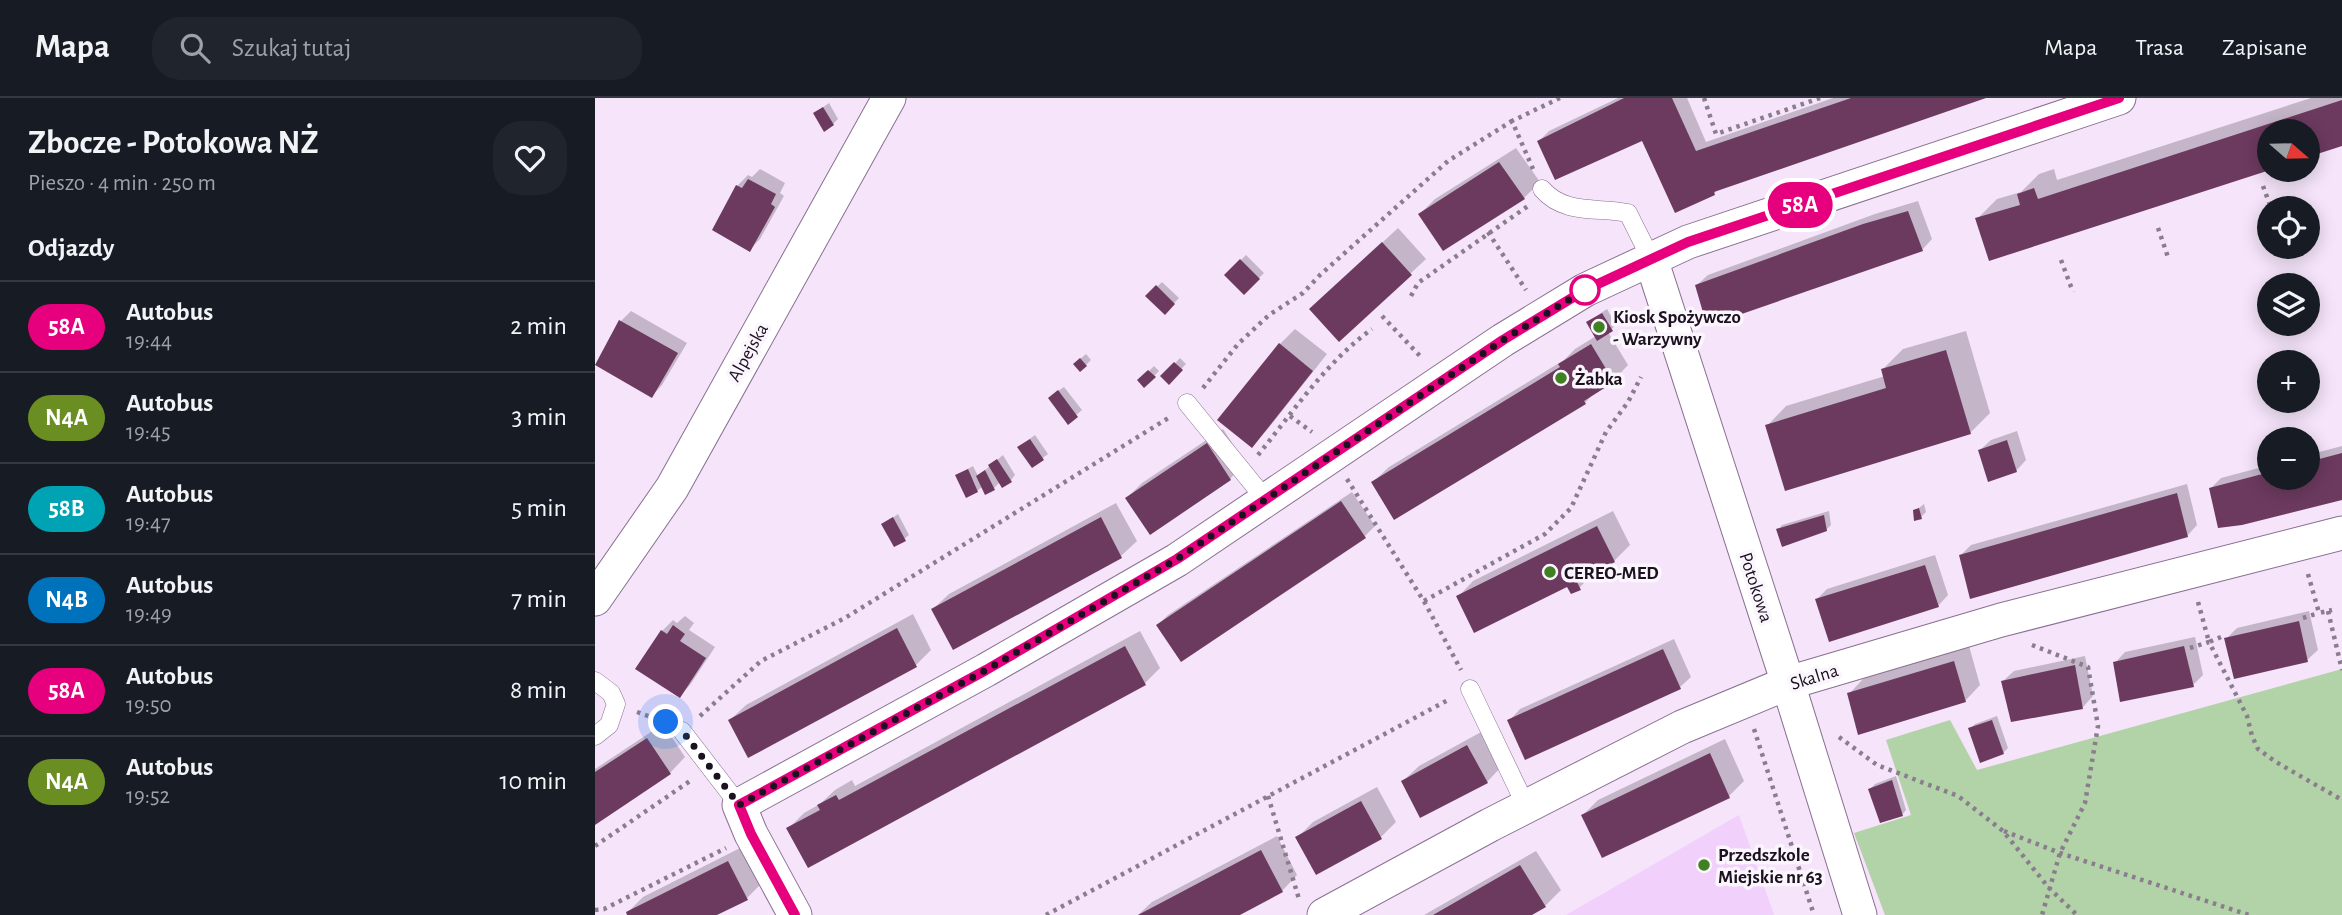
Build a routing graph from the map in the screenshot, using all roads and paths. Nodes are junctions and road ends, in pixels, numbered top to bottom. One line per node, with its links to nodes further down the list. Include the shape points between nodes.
1 (889, 98): 31 (street, Alpejska, via 671,488)
2 (1560, 98): 6 (path)
3 (1704, 98): 4 (path, via 1716,134)
4 (1820, 98)
5 (2119, 98): 12 (street, via 1688,242)
6 (1512, 121): 8 (path); 22 (path, via 1448,161 1303,293 1269,315)
7 (2263, 186): 9 (path)
8 (1544, 192): 11 (path); 12 (lane, via 1571,208 1628,213)
9 (2267, 196)
10 (2158, 228): 14 (path)
11 (1488, 232): 15 (path); 17 (path, via 1418,283)
12 (1651, 259): 27 (street, via 1585,290 1503,340); 41 (street, Potokowa)
13 (2061, 260): 16 (path)
14 (2169, 260)
15 (1526, 290)
16 (2073, 292)
17 (1411, 296)
18 (1382, 316): 20 (path)
19 (1372, 329): 23 (path, via 1327,370)
20 (1423, 359)
21 (1641, 377): 32 (path, via 1606,432 1570,508 1557,523)
22 (1187, 403): 25 (lane); 44 (path, via 856,611 761,661)
23 (1290, 416): 24 (path); 25 (path)
24 (1321, 439)
25 (1244, 471): 27 (lane)
26 (1346, 478): 32 (path)
27 (1266, 500): 51 (street, via 1177,559)
28 (2342, 533): 41 (street, Skalna, via 2001,620)
29 (2306, 568): 33 (path)
30 (2196, 596): 36 (path)
31 (595, 599)
32 (1424, 601): 42 (path)
33 (2319, 613): 34 (path); 39 (path, via 2330,610)
34 (2303, 618)
35 (2221, 637): 36 (path)
36 (2209, 642): 38 (path); 49 (path, via 2247,716 2258,749)
37 (2031, 644): 54 (path, via 2088,667 2098,726 2085,803)
38 (2190, 649)
39 (2342, 670)
40 (595, 681): 43 (lane, via 611,693)
41 (1788, 683): 50 (street, Skalna, via 1682,727); 60 (street, Potokowa)
42 (1471, 689): 48 (path); 50 (lane)
43 (616, 704): 44 (path); 46 (lane, via 608,725)
44 (683, 732): 47 (lane)
45 (1836, 735): 52 (path, via 1877,765 1958,796)
46 (595, 736)
47 (709, 767): 51 (lane); 53 (path)
48 (1268, 796): 57 (path); 59 (path)
49 (2342, 800)
50 (1526, 806): 57 (street, Skalna)
51 (745, 819): 56 (path, via 604,909); 58 (street)
52 (2003, 831): 54 (path); 55 (path)
53 (595, 846)
54 (2060, 853): 55 (path); 63 (path)
55 (2049, 888): 61 (path); 62 (path)
56 (595, 909)
57 (1313, 912)
58 (796, 915)
59 (1046, 915)
60 (1860, 915)
61 (2042, 915)
62 (2077, 915)
63 (2249, 915)

